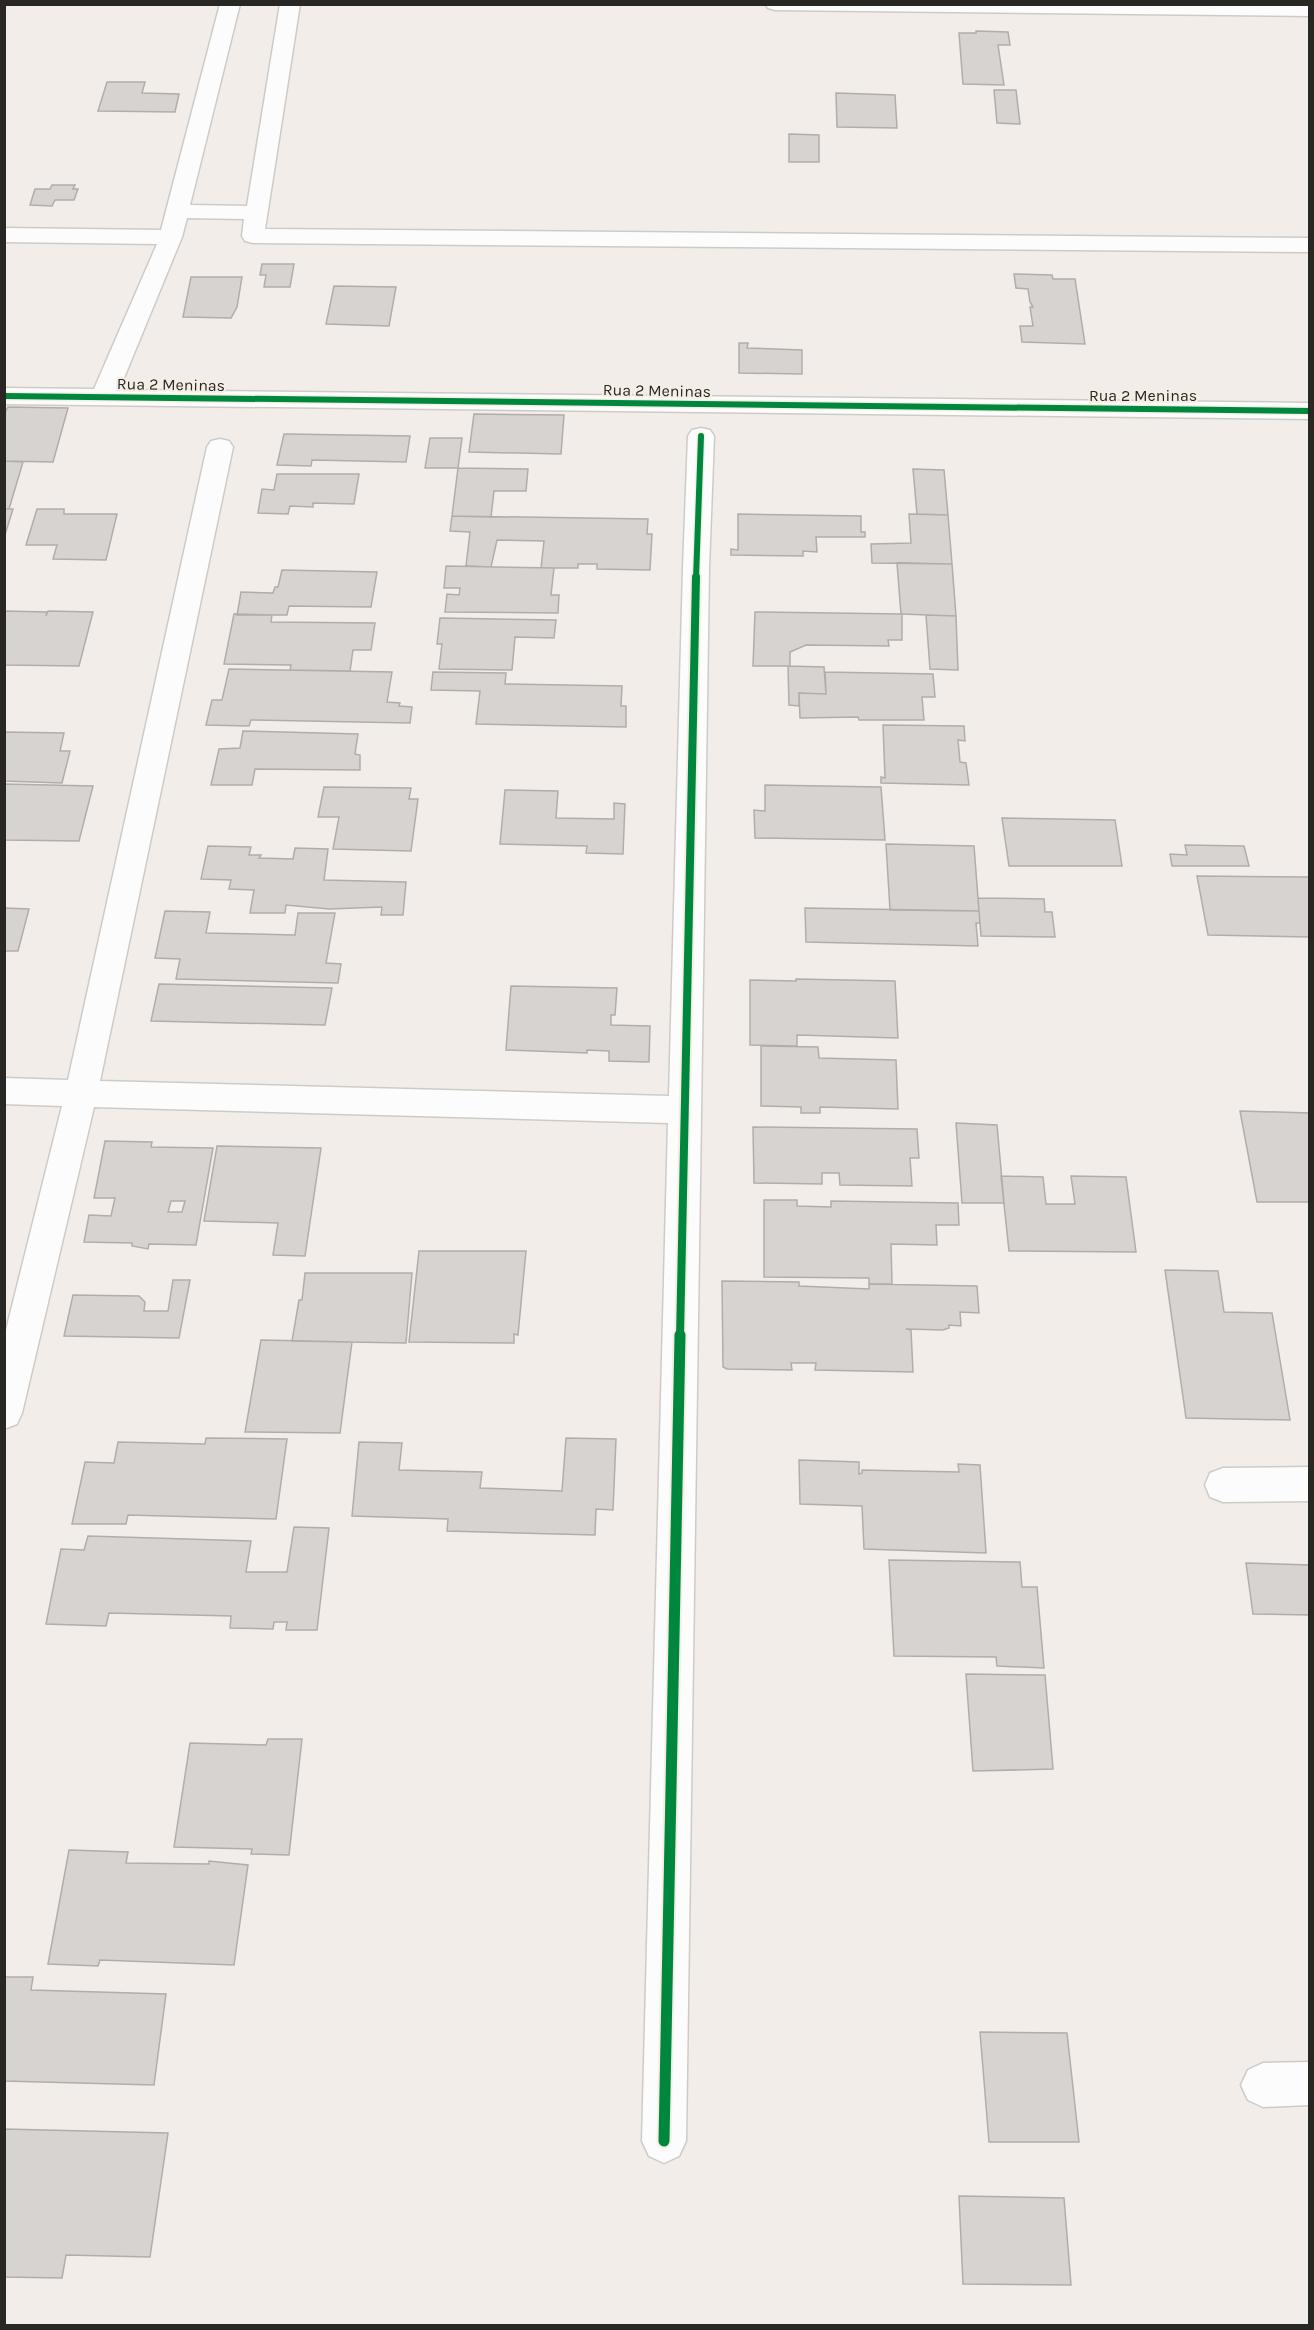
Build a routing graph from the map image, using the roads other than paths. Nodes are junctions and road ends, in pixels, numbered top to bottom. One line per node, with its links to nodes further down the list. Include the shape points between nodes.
1 (230, 4): 5 (street)
2 (290, 4): 6 (street)
3 (775, 4): 4 (street)
4 (1310, 10)
5 (177, 211): 6 (street); 8 (street)
6 (257, 213): 9 (street, via 253,237)
7 (4, 235): 8 (street)
8 (171, 237): 11 (street)
9 (1310, 245)
10 (4, 396): 11 (street, Rua 2 Meninas)
11 (103, 398): 12 (street, Rua 2 Meninas)
12 (1310, 411)
13 (701, 436): 17 (street)
14 (220, 447): 16 (street)
15 (4, 1091): 16 (street)
16 (81, 1093): 17 (street); 18 (street)
17 (685, 1110): 23 (street)
18 (4, 1413)
19 (1310, 1484): 20 (street)
20 (1223, 1485)
21 (1310, 2083): 22 (street)
22 (1263, 2085)
23 (664, 2141)

